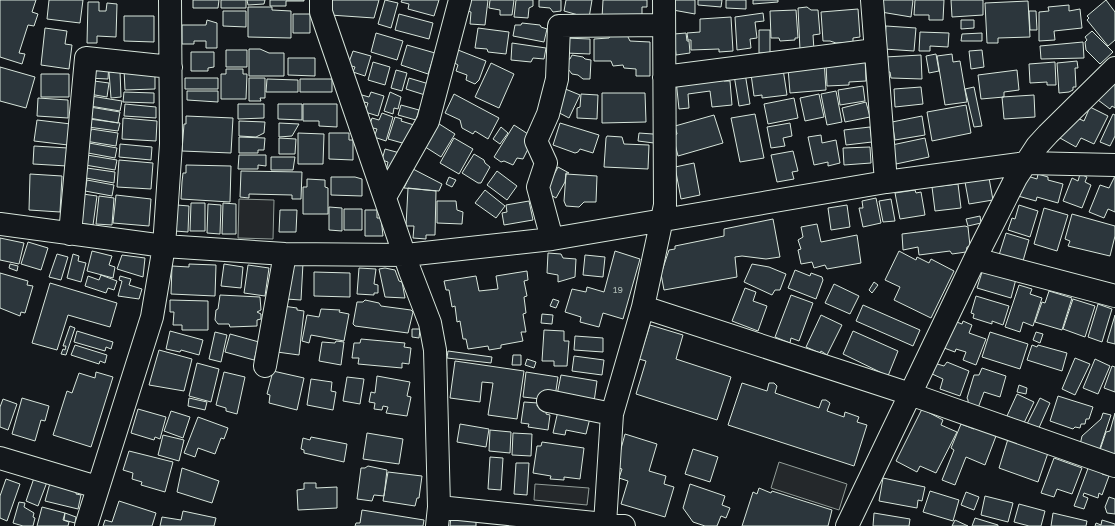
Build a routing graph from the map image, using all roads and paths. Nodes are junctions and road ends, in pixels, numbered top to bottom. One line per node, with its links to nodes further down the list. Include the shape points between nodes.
1 (170, 0): 8 (street)
2 (321, 0): 14 (street, via 321,12)
3 (460, 0): 14 (street, via 428,121)
4 (664, 0): 6 (street)
5 (872, 0): 7 (street)
6 (664, 25): 10 (street); 18 (street, via 559,26 557,79 548,114 536,141 546,163 538,187)
7 (875, 50): 10 (street); 13 (street)
8 (171, 67): 17 (street, via 86,58); 19 (street, via 171,144)
9 (1115, 68): 11 (street, via 1048,134)
10 (664, 77): 15 (street, via 665,193)
11 (1026, 163): 12 (street); 13 (street); 22 (street)
12 (1115, 165)
13 (886, 182): 15 (street)
14 (385, 197): 21 (street)
15 (662, 221): 18 (street); 24 (street)
16 (0, 224): 17 (street)
17 (70, 234): 19 (street)
18 (552, 239): 21 (street)
19 (164, 246): 20 (street); 31 (street, via 152,317)
20 (285, 254): 21 (street); 25 (street)
21 (406, 255): 32 (street, via 430,323 435,350)
22 (975, 259): 23 (street); 26 (street)
23 (1115, 296)
24 (643, 307): 26 (street); 28 (street)
25 (265, 366)
26 (910, 394): 30 (street); 35 (street)
27 (548, 401): 28 (street)
28 (612, 414): 33 (street)
29 (0, 458): 31 (street)
30 (1115, 466)
31 (97, 487): 34 (street)
32 (438, 516): 33 (street)
33 (614, 525)
34 (86, 526)
35 (847, 526)

